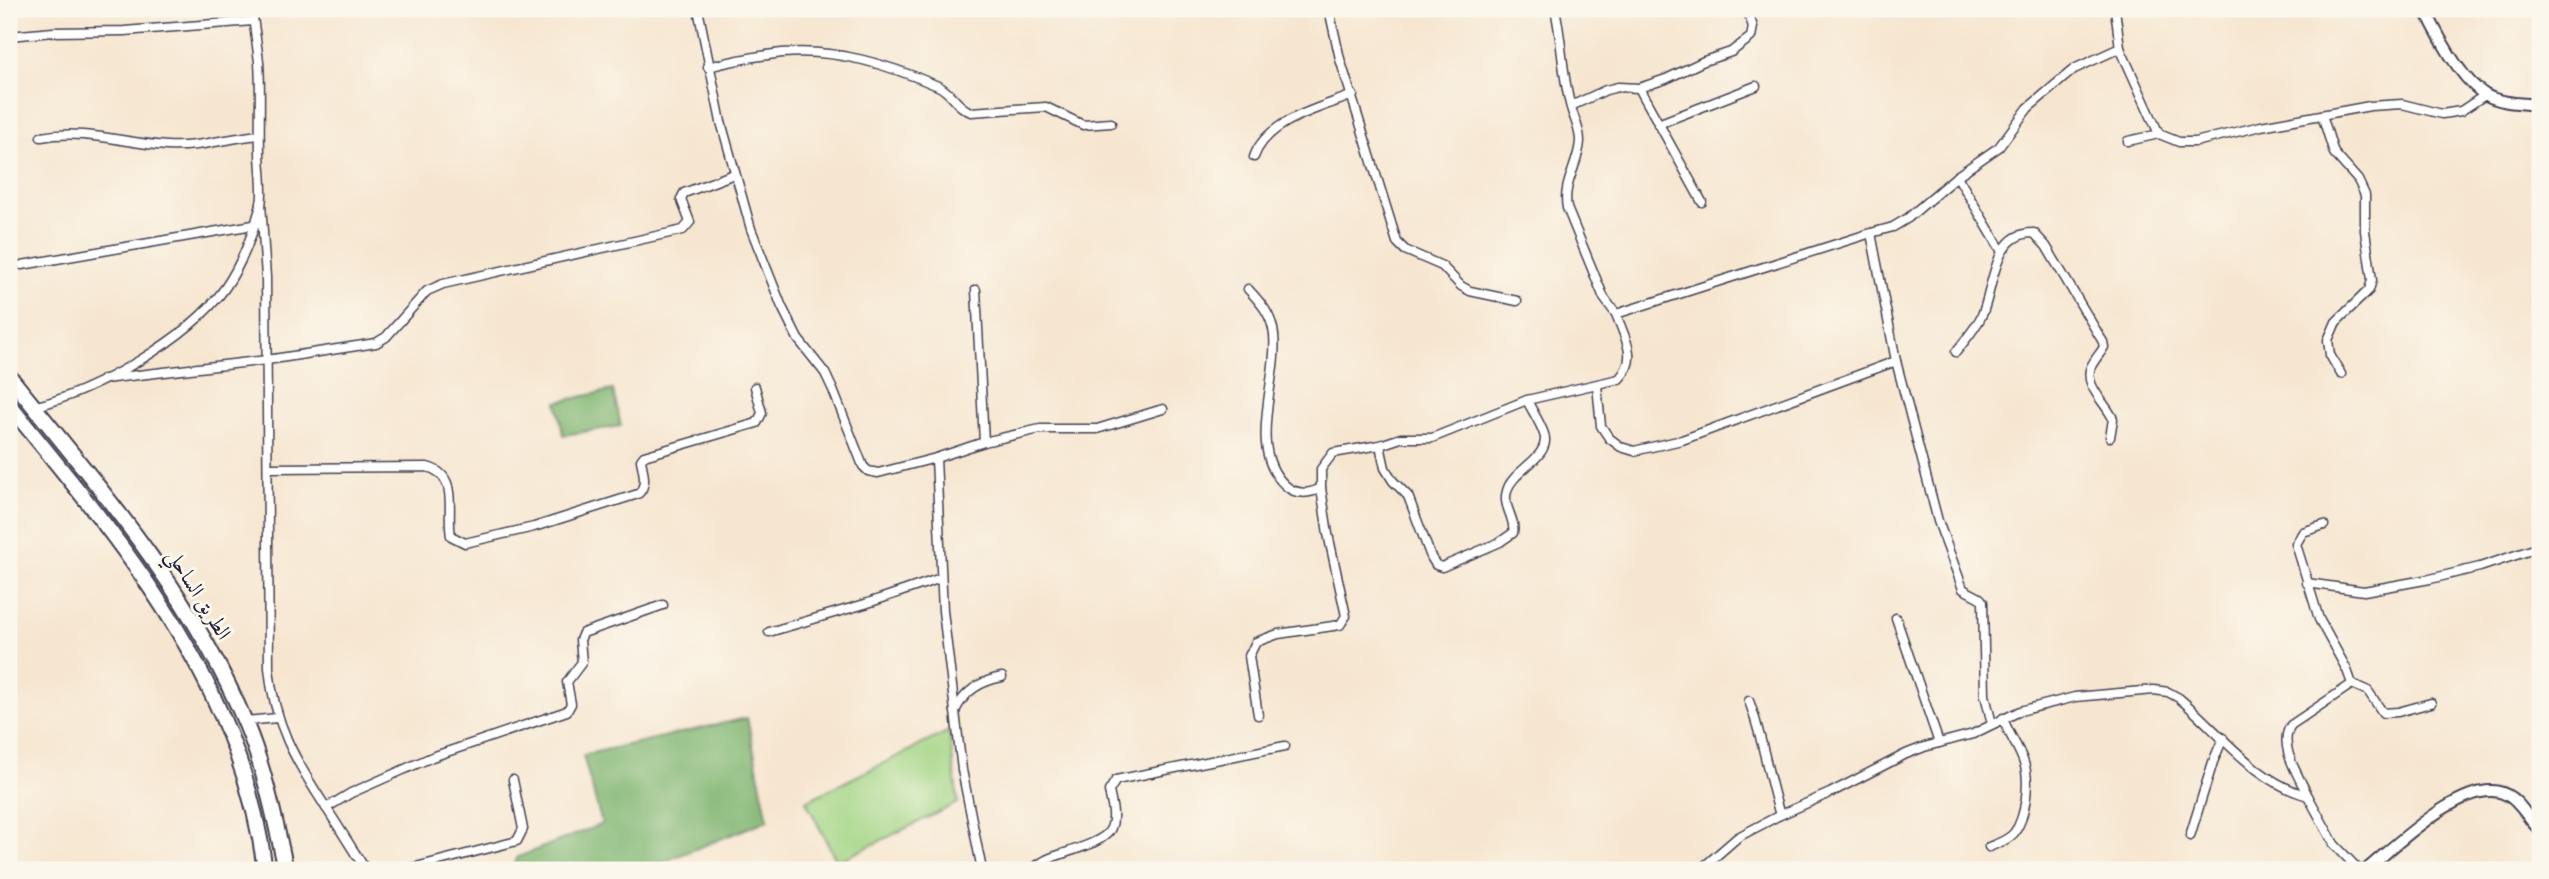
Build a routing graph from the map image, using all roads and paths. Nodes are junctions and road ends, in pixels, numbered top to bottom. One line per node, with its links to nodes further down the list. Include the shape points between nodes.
1 (252, 9): 8 (street)
2 (698, 9): 11 (street)
3 (1329, 9): 15 (street)
4 (1555, 9): 16 (street)
5 (1747, 9): 13 (street, via 1753,27 1745,44)
6 (2115, 9): 10 (street)
7 (2425, 9): 14 (street, via 2467,79)
8 (253, 21): 9 (street); 22 (street, via 259,64)
9 (9, 36)
10 (2120, 48): 21 (street); 27 (street, via 2082,64 2053,84 1999,147)
11 (708, 67): 19 (street, via 783,53 821,53 898,69 944,89 971,112 1046,107 1083,125); 26 (street)
12 (1756, 86): 20 (street)
13 (1639, 88): 16 (street, via 1605,90); 20 (street)
14 (2485, 95): 17 (street); 18 (street, via 2461,111 2442,114 2402,104)
15 (1353, 96): 25 (street, via 1271,133); 36 (street, via 1397,242 1442,266 1469,291)
16 (1571, 106): 37 (street, via 1580,143 1564,195 1604,298)
17 (2540, 106)
18 (2322, 115): 21 (street, via 2195,142); 41 (street, via 2334,153 2365,195 2372,280 2370,290 2336,322 2328,340)
19 (1111, 123)
20 (1658, 124): 28 (street)
21 (2159, 134): 24 (street)
22 (259, 135): 23 (street, via 192,146 60,133); 29 (street)
23 (41, 137)
24 (2128, 141)
25 (1254, 157)
26 (734, 174): 39 (street, via 684,192 681,200 690,222 682,230 443,284 427,291 376,343); 53 (street, via 782,307 798,339 825,373 863,466 878,473)
27 (1957, 176): 31 (street, via 1908,218); 32 (street)
28 (1702, 202)
29 (261, 203): 30 (street); 39 (street)
30 (253, 225): 33 (street); 43 (street, via 232,277 215,300 172,338)
31 (1871, 233): 37 (street); 40 (street)
32 (2001, 250): 38 (street, via 1980,319); 50 (street, via 2030,233 2039,236 2103,342 2089,376 2113,419)
33 (22, 265)
34 (1248, 289): 55 (street, via 1271,318 1274,337 1267,455 1290,489 1307,493)
35 (976, 290): 51 (street)
36 (1517, 301)
37 (1616, 314): 44 (street, via 1631,358 1629,369 1619,379)
38 (1956, 352)
39 (268, 360): 43 (street); 54 (street)
40 (1896, 361): 44 (street, via 1682,440 1634,451 1615,442 1601,426); 72 (street, via 1955,570 1964,589 1983,602 1985,695)
41 (2341, 374)
42 (9, 376): 48 (highway, الطريق الساحلي)
43 (104, 379): 48 (street)
44 (1597, 386): 46 (street)
45 (755, 387): 54 (street, via 762,414 757,423 644,456 645,481 638,494 465,543 451,536 449,494 439,470)
46 (1527, 400): 52 (street, via 1432,438 1401,438); 52 (street, via 1545,443 1508,486 1506,506 1513,533 1442,567 1431,557 1408,496 1385,468)
47 (9, 405): 83 (highway, الطريق الساحلي, via 133,560 190,649 233,743 257,821)
48 (33, 407): 71 (highway, الطريق الساحلي, via 167,578 199,629)
49 (1163, 409): 51 (street, via 1097,429 1040,429)
50 (2110, 437)
51 (985, 442): 53 (street)
52 (1380, 445): 55 (street, via 1333,453 1321,469)
53 (936, 458): 58 (street)
54 (268, 468): 69 (street, via 269,668)
55 (1321, 488): 68 (street, via 1346,616 1340,625 1256,642 1249,656)
56 (2324, 525): 59 (street, via 2303,532 2296,544)
57 (2540, 547): 59 (street, via 2455,573 2364,591)
58 (941, 578): 62 (street); 67 (street)
59 (2308, 583): 64 (street, via 2319,620)
60 (663, 605): 78 (street, via 583,633 582,662 567,682 568,711 432,757)
61 (1896, 618): 74 (street)
62 (769, 632)
63 (1002, 677): 67 (street, via 968,692)
64 (2352, 684): 66 (street, via 2368,691 2383,713); 77 (street, via 2291,724 2286,732 2285,743)
65 (1749, 701): 79 (street, via 1761,731)
66 (2431, 703)
67 (956, 711): 87 (street, via 962,770)
68 (1258, 715)
69 (277, 718): 71 (street); 78 (street, via 293,756)
70 (2003, 718): 72 (street); 73 (street, via 2075,697 2154,690 2179,698); 82 (street, via 2026,768 2025,791 2015,832)
71 (245, 721): 84 (highway, الطريق الساحلي, via 273,809)
72 (1992, 724): 74 (street)
73 (2223, 738): 77 (street, via 2272,781); 81 (street)
74 (1939, 743): 79 (street, via 1906,754)
75 (1285, 746): 88 (street, via 1116,780 1109,791 1113,815 1109,833)
76 (513, 780): 86 (street, via 523,828 517,841)
77 (2308, 796): 92 (street, via 2334,844)
78 (326, 808): 85 (street)
79 (1780, 815): 89 (street, via 1738,837)
80 (2540, 830): 93 (street, via 2509,795 2493,790 2472,793 2438,812)
81 (2190, 836)
82 (1989, 847)
83 (265, 870)
84 (286, 870)
85 (366, 870)
86 (404, 870)
87 (982, 870)
88 (1030, 870)
89 (1700, 870)
90 (1883, 870): 91 (street)
91 (1906, 870)
92 (2359, 870)
93 (2366, 870)

